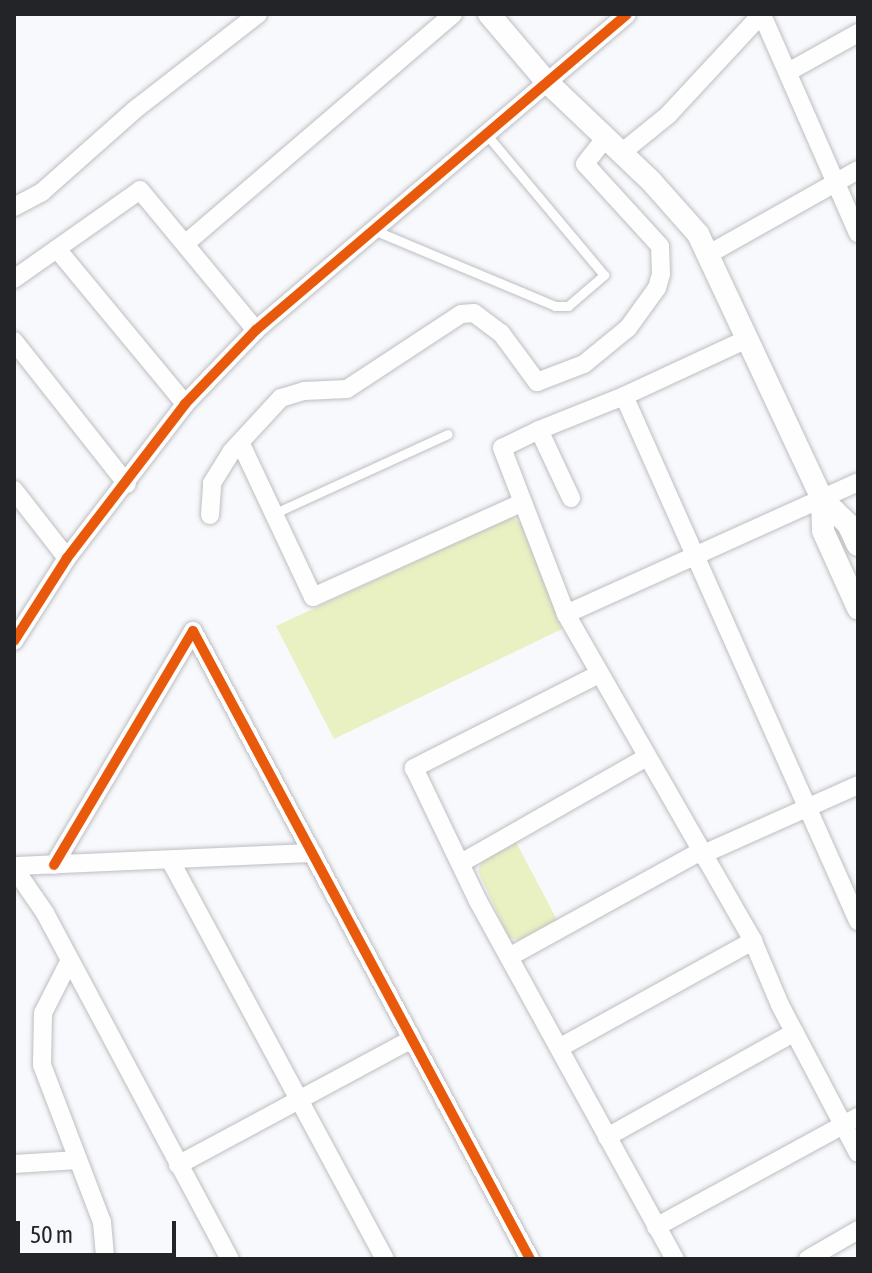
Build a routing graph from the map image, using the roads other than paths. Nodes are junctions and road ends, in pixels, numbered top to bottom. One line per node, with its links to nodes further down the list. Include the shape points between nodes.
1 (258, 14): 13 (street, via 137,108 42,192)
2 (453, 14): 16 (street)
3 (489, 14): 8 (street)
4 (627, 14): 8 (street)
5 (763, 15): 7 (street); 10 (street, via 668,115)
6 (858, 33): 7 (street)
7 (788, 72): 12 (street)
8 (546, 81): 9 (street); 10 (street)
9 (487, 135): 14 (street); 14 (lane, via 604,275 568,306 555,306)
10 (612, 147): 18 (street, via 674,205); 27 (street, via 585,164 660,246 661,274 650,298 610,346 584,364 537,382 501,333 474,313 461,314 347,389 281,398)
11 (858, 170): 12 (street)
12 (836, 182): 15 (street); 18 (street)
13 (14, 207)
14 (376, 231): 20 (street)
15 (858, 233)
16 (185, 244): 17 (street, via 140,190); 20 (street)
17 (57, 249): 19 (street); 24 (street)
18 (709, 254): 21 (street)
19 (14, 279)
20 (256, 330): 24 (street)
21 (747, 339): 23 (street); 32 (street)
22 (14, 341): 29 (street)
23 (624, 396): 25 (street); 37 (street)
24 (185, 404): 29 (street)
25 (539, 430): 31 (street); 33 (street, via 502,448)
26 (448, 434): 35 (lane)
27 (241, 444): 34 (street, via 212,483); 35 (street)
28 (858, 482): 32 (street)
29 (127, 484): 38 (street)
30 (14, 490): 38 (street)
31 (571, 498)
32 (822, 499): 36 (street, via 843,517); 37 (street); 39 (street, via 823,531)
33 (523, 502): 35 (street, via 313,597); 40 (street)
34 (210, 515)
35 (271, 515)
36 (858, 545)
37 (697, 556): 40 (street); 45 (street)
38 (67, 558): 41 (street)
39 (858, 608)
40 (566, 614): 42 (street)
41 (14, 641)
42 (599, 674): 43 (street); 49 (street, via 414,768)
43 (647, 757): 47 (street); 49 (street)
44 (858, 785): 45 (street)
45 (808, 807): 47 (street); 52 (street)
46 (313, 853): 48 (street); 50 (street, via 193,631); 57 (street)
47 (700, 854): 53 (street); 54 (street)
48 (170, 860): 50 (street); 59 (street)
49 (461, 863): 54 (street)
50 (54, 865): 51 (street)
51 (14, 867): 55 (street)
52 (858, 921)
53 (753, 941): 56 (street); 58 (street)
54 (509, 957): 58 (street)
55 (69, 962): 63 (street, via 43,1013 42,1065); 65 (street)
56 (795, 1032): 60 (street); 61 (street)
57 (410, 1040): 59 (street); 71 (street)
58 (559, 1048): 61 (street)
59 (299, 1100): 65 (street); 70 (street)
60 (851, 1120): 62 (street); 66 (street)
61 (607, 1137): 66 (street)
62 (858, 1153)
63 (78, 1160): 64 (street); 68 (street, via 102,1222)
64 (14, 1164)
65 (178, 1165): 69 (street)
66 (656, 1227): 72 (street)
67 (858, 1230): 73 (street)
68 (105, 1259)
69 (230, 1259)
70 (385, 1259)
71 (530, 1259)
72 (675, 1259)
73 (808, 1259)

